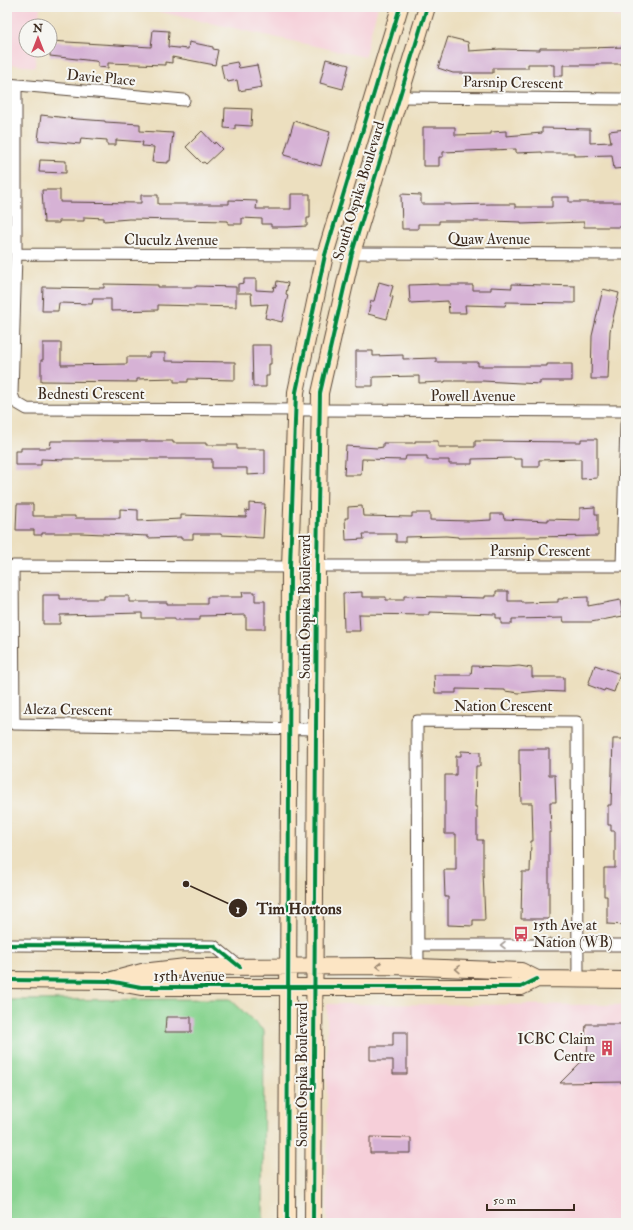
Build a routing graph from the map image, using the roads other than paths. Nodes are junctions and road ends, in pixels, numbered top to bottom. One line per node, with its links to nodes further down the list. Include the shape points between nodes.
1 (400, 7): 10 (main road, South Ospika Boulevard)
2 (428, 7): 4 (main road, South Ospika Boulevard)
3 (11, 84): 6 (street, Davie Place); 8 (street, Bednesti Crescent)
4 (400, 97): 5 (street, Parsnip Crescent); 7 (main road, South Ospika Boulevard)
5 (626, 99)
6 (184, 100)
7 (352, 253): 9 (street, Quaw Avenue); 12 (main road, South Ospika Boulevard, via 320,393)
8 (16, 254): 10 (street, Cluculz Avenue); 11 (street, Bednesti Crescent, via 12,394 15,402 27,409)
9 (626, 254)
10 (325, 255): 11 (main road, South Ospika Boulevard, via 296,392)
11 (295, 410): 12 (street, Bednesti Crescent); 16 (main road, South Ospika Boulevard)
12 (319, 410): 13 (street, Powell Avenue); 15 (main road, South Ospika Boulevard)
13 (626, 411)
14 (626, 424): 15 (street, Parsnip Crescent, via 622,566)
15 (317, 566): 18 (main road, South Ospika Boulevard)
16 (290, 567): 17 (main road, South Ospika Boulevard); 17 (street, Aleza Crescent, via 13,566 14,724)
17 (290, 729): 18 (street, Aleza Crescent); 24 (main road, South Ospika Boulevard)
18 (316, 729): 25 (main road, South Ospika Boulevard)
19 (7, 945): 23 (street, 15th Avenue, via 214,946)
20 (418, 945): 21 (street, one-way to 20); 21 (street, Nation Crescent, via 417,721 577,722); 26 (street, Nation Crescent)
21 (578, 945): 22 (street); 29 (street, Nation Crescent)
22 (626, 945)
23 (240, 967): 24 (main road, 15th Avenue); 31 (main road, 15th Avenue, via 186,967 142,972)
24 (288, 967): 25 (main road, 15th Avenue); 32 (main road, South Ospika Boulevard)
25 (314, 967): 26 (main road, 15th Avenue, one-way to 25); 33 (main road, South Ospika Boulevard)
26 (418, 967): 27 (main road, 15th Avenue, one-way to 26, via 520,971)
27 (537, 979): 29 (main road, 15th Avenue); 33 (main road, 15th Avenue, via 521,987)
28 (7, 980): 31 (main road, 15th Avenue)
29 (578, 980): 30 (main road, 15th Avenue)
30 (626, 980)
31 (109, 981): 32 (main road, 15th Avenue, via 141,987)
32 (288, 988): 33 (main road, 15th Avenue); 34 (main road, South Ospika Boulevard)
33 (314, 988): 35 (main road, South Ospika Boulevard)
34 (287, 1223)
35 (313, 1223)

